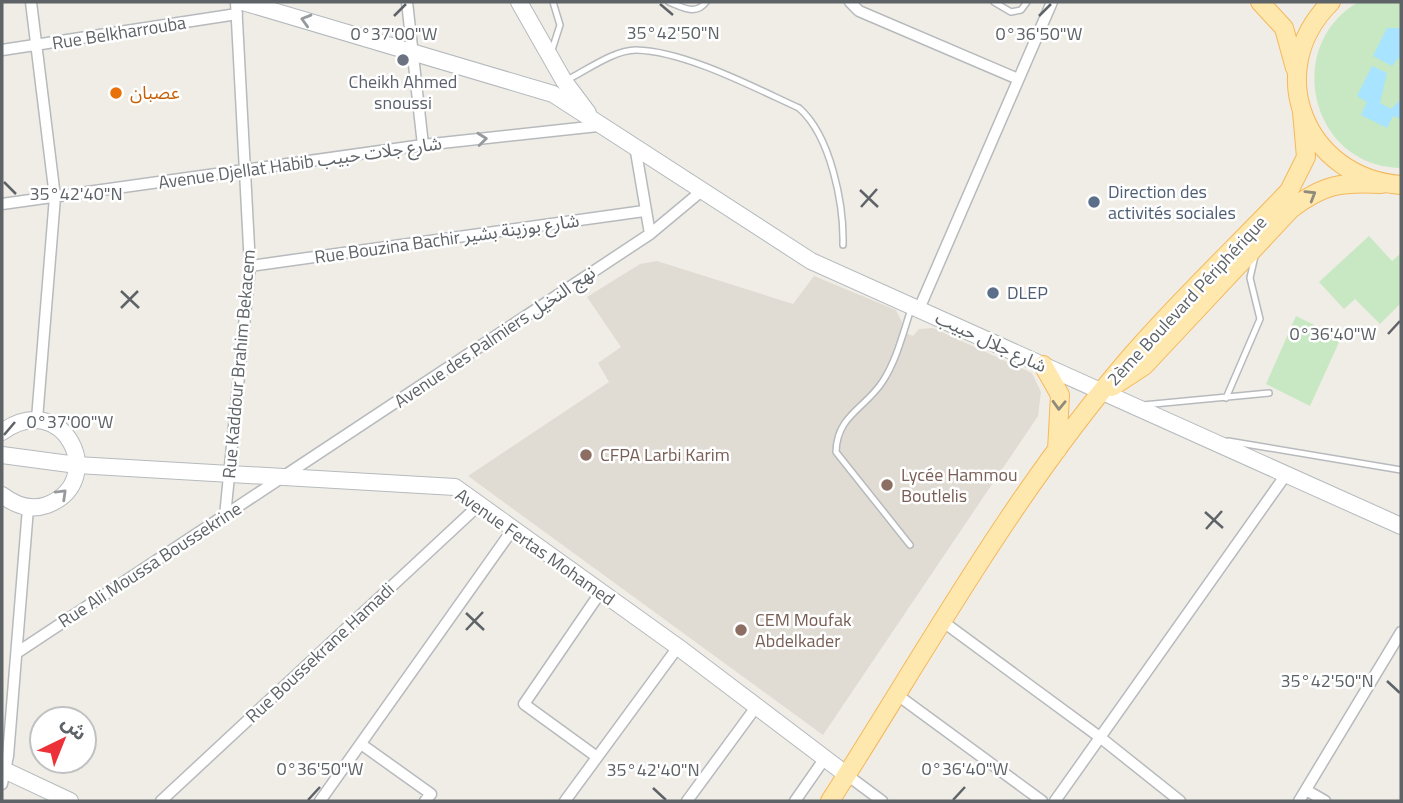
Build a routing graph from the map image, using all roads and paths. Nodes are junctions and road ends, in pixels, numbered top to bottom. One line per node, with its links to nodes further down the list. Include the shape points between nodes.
1 (31, 2): 14 (street)
2 (407, 2): 16 (street)
3 (519, 2): 17 (street)
4 (553, 2): 17 (lane, via 560,25)
5 (669, 2): 6 (lane, via 691,10)
6 (706, 2)
7 (850, 2): 19 (street, via 859,10)
8 (994, 2): 9 (lane, via 1011,12 1021,10)
9 (1027, 2)
10 (1052, 2): 19 (street)
11 (1261, 2): 18 (main road, via 1284,28)
12 (1331, 2): 18 (main road, via 1311,27)
13 (239, 6): 14 (street, Rue Belkharrouba); 16 (street, شارع جلال حبيب, one-way to 13); 25 (street, Rue Kaddour Brahim Bekacem)
14 (37, 46): 15 (street, Rue Belkharrouba); 29 (street)
15 (2, 50)
16 (414, 51): 22 (street, شارع جلال حبيب, via 553,94); 23 (street)
17 (550, 56): 20 (street)
18 (1297, 74): 21 (main road, 2ème Boulevard Périphérique)
19 (1018, 79): 36 (street)
20 (564, 81): 22 (street); 34 (lane, via 635,50 688,61 799,108 825,146 843,221)
21 (1302, 112): 26 (main road, via 1319,144 1336,162); 38 (main road, 2ème Boulevard Périphérique, via 1306,157 1289,191 1125,363)
22 (598, 126): 23 (street, Avenue Djellat Habib شارع جلات حبيب, one-way to 22); 24 (street, شارع جلال حبيب)
23 (423, 145): 25 (street, Avenue Djellat Habib شارع جلات حبيب)
24 (635, 146): 28 (street, شارع جلال حبيب); 31 (street)
25 (245, 170): 29 (street, Avenue Djellat Habib شارع جلات حبيب); 35 (street, Rue Kaddour Brahim Bekacem)
26 (1381, 184): 27 (main road, 2ème Boulevard Périphérique); 33 (main road, 2ème Boulevard Périphérique, one-way to 26, via 1310,194 1346,182)
27 (1401, 185)
28 (704, 190): 32 (street, Avenue des Palmiers نهج النخيل); 36 (street, شارع جلال حبيب, via 811,261)
29 (55, 197): 30 (street, Avenue Djellat Habib شارع جلات حبيب); 42 (street)
30 (2, 204)
31 (644, 211): 32 (street); 35 (street, Rue Bouzina Bachir شارع بوزينة بشير)
32 (649, 234): 51 (street, Avenue des Palmiers نهج النخيل)
33 (1258, 244): 38 (main road, 2ème Boulevard Périphérique, via 1144,366); 40 (lane, via 1250,278 1260,319)
34 (842, 245)
35 (250, 266): 49 (street, Rue Kaddour Brahim Bekacem)
36 (915, 307): 37 (street, شارع جلال حبيب); 58 (lane, via 882,383 841,426 836,452)
37 (1043, 365): 38 (street, شارع جلال حبيب); 45 (main road, one-way to 45, via 1060,395)
38 (1103, 393): 41 (street, شارع جلال حبيب); 45 (main road)
39 (1269, 393): 40 (lane)
40 (1226, 398): 41 (lane)
41 (1130, 406): 44 (street, شارع جلال حبيب)
42 (37, 419): 43 (street, via 12,424); 47 (street, via 61,429 70,439)
43 (2, 432)
44 (1194, 435): 48 (lane); 50 (street, شارع جلال حبيب)
45 (1057, 450): 60 (main road)
46 (2, 455): 47 (street, Avenue Fertas Mohamed)
47 (77, 465): 49 (street, Avenue Fertas Mohamed); 54 (street, one-way to 47, via 56,502 75,479)
48 (1401, 470)
49 (230, 475): 51 (street, Avenue Fertas Mohamed); 55 (street, Rue Kaddour Brahim Bekacem)
50 (1285, 476): 56 (street, شارع جلال حبيب); 66 (street)
51 (283, 479): 53 (street, Avenue Fertas Mohamed, via 455,488); 55 (street, Rue Ali Moussa Boussekrine)
52 (2, 495): 54 (street)
53 (479, 505): 57 (street, Avenue Fertas Mohamed); 74 (street, Rue Boussekrane Hamadi)
54 (28, 508): 63 (street)
55 (225, 516): 63 (street, Rue Ali Moussa Boussekrine)
56 (1401, 526)
57 (513, 529): 59 (street, Avenue Fertas Mohamed); 67 (street)
58 (910, 545)
59 (600, 593): 62 (street, Avenue Fertas Mohamed); 68 (street, via 524,704)
60 (942, 621): 64 (main road); 66 (street)
61 (1401, 632): 72 (street)
62 (678, 647): 65 (street, Avenue Fertas Mohamed); 68 (street)
63 (18, 652): 70 (street)
64 (895, 694): 71 (main road); 82 (street)
65 (756, 707): 69 (street, Avenue Fertas Mohamed); 78 (street)
66 (1101, 738): 83 (street); 84 (street)
67 (361, 744): 75 (street); 76 (street, via 431,794)
68 (597, 757): 77 (street)
69 (825, 758): 71 (street, Avenue Fertas Mohamed); 79 (street)
70 (3, 775): 73 (street)
71 (846, 775): 80 (main road); 81 (street)
72 (1306, 790): 85 (street); 86 (street)
73 (70, 801)
74 (161, 801)
75 (320, 801)
76 (425, 801)
77 (565, 801)
78 (687, 801)
79 (794, 801)
80 (830, 801)
81 (881, 801)
82 (1042, 801)
83 (1055, 801)
84 (1181, 801)
85 (1299, 801)
86 (1325, 801)

